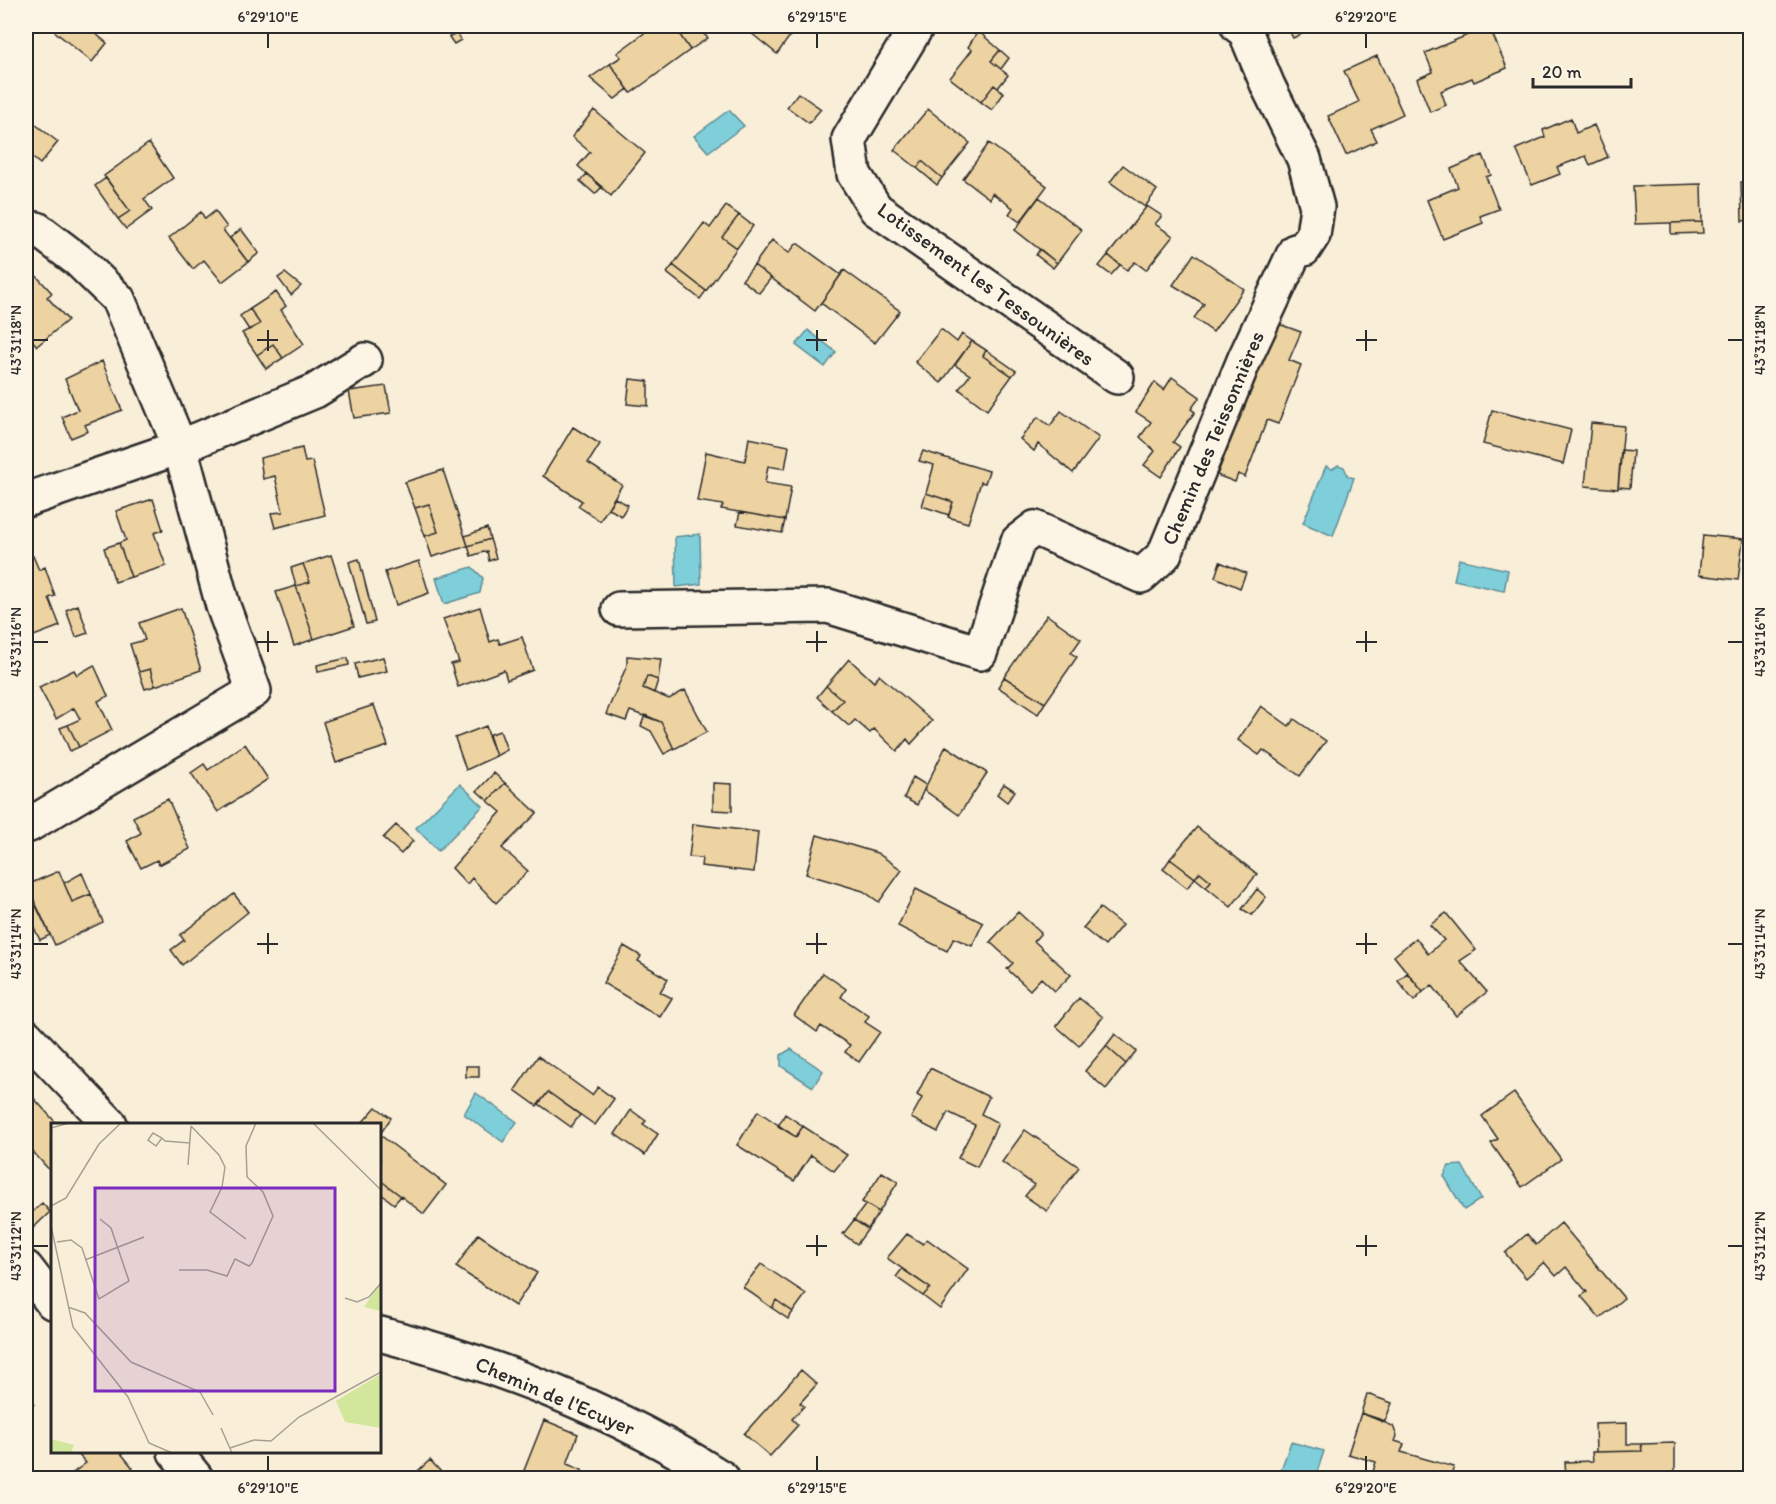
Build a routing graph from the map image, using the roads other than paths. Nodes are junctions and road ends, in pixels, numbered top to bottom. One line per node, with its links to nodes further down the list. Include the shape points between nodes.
1 (917, 26): 5 (street, Lotissement les Tessounières, via 849,139 854,174 876,209)
2 (1238, 26): 8 (street, Chemin des Teissonnières, via 1245,32 1304,159 1317,207 1314,235 1304,249 1294,251 1164,555 1141,576 1035,528 1018,541 980,653 828,606)
3 (37, 229): 6 (street, via 79,261 118,299)
4 (365, 360): 6 (street, via 315,391)
5 (1117, 377)
6 (180, 447): 7 (street); 9 (street, via 223,606 254,691 29,825)
7 (26, 500)
8 (619, 609)
9 (26, 818)
10 (26, 1036): 11 (street)
11 (108, 1123)
12 (26, 1268): 13 (street)
13 (51, 1301)
14 (381, 1334): 17 (street, Chemin de l'Ecuyer, via 513,1375 669,1444)
15 (176, 1453): 16 (street)
16 (196, 1479)
17 (722, 1479)

